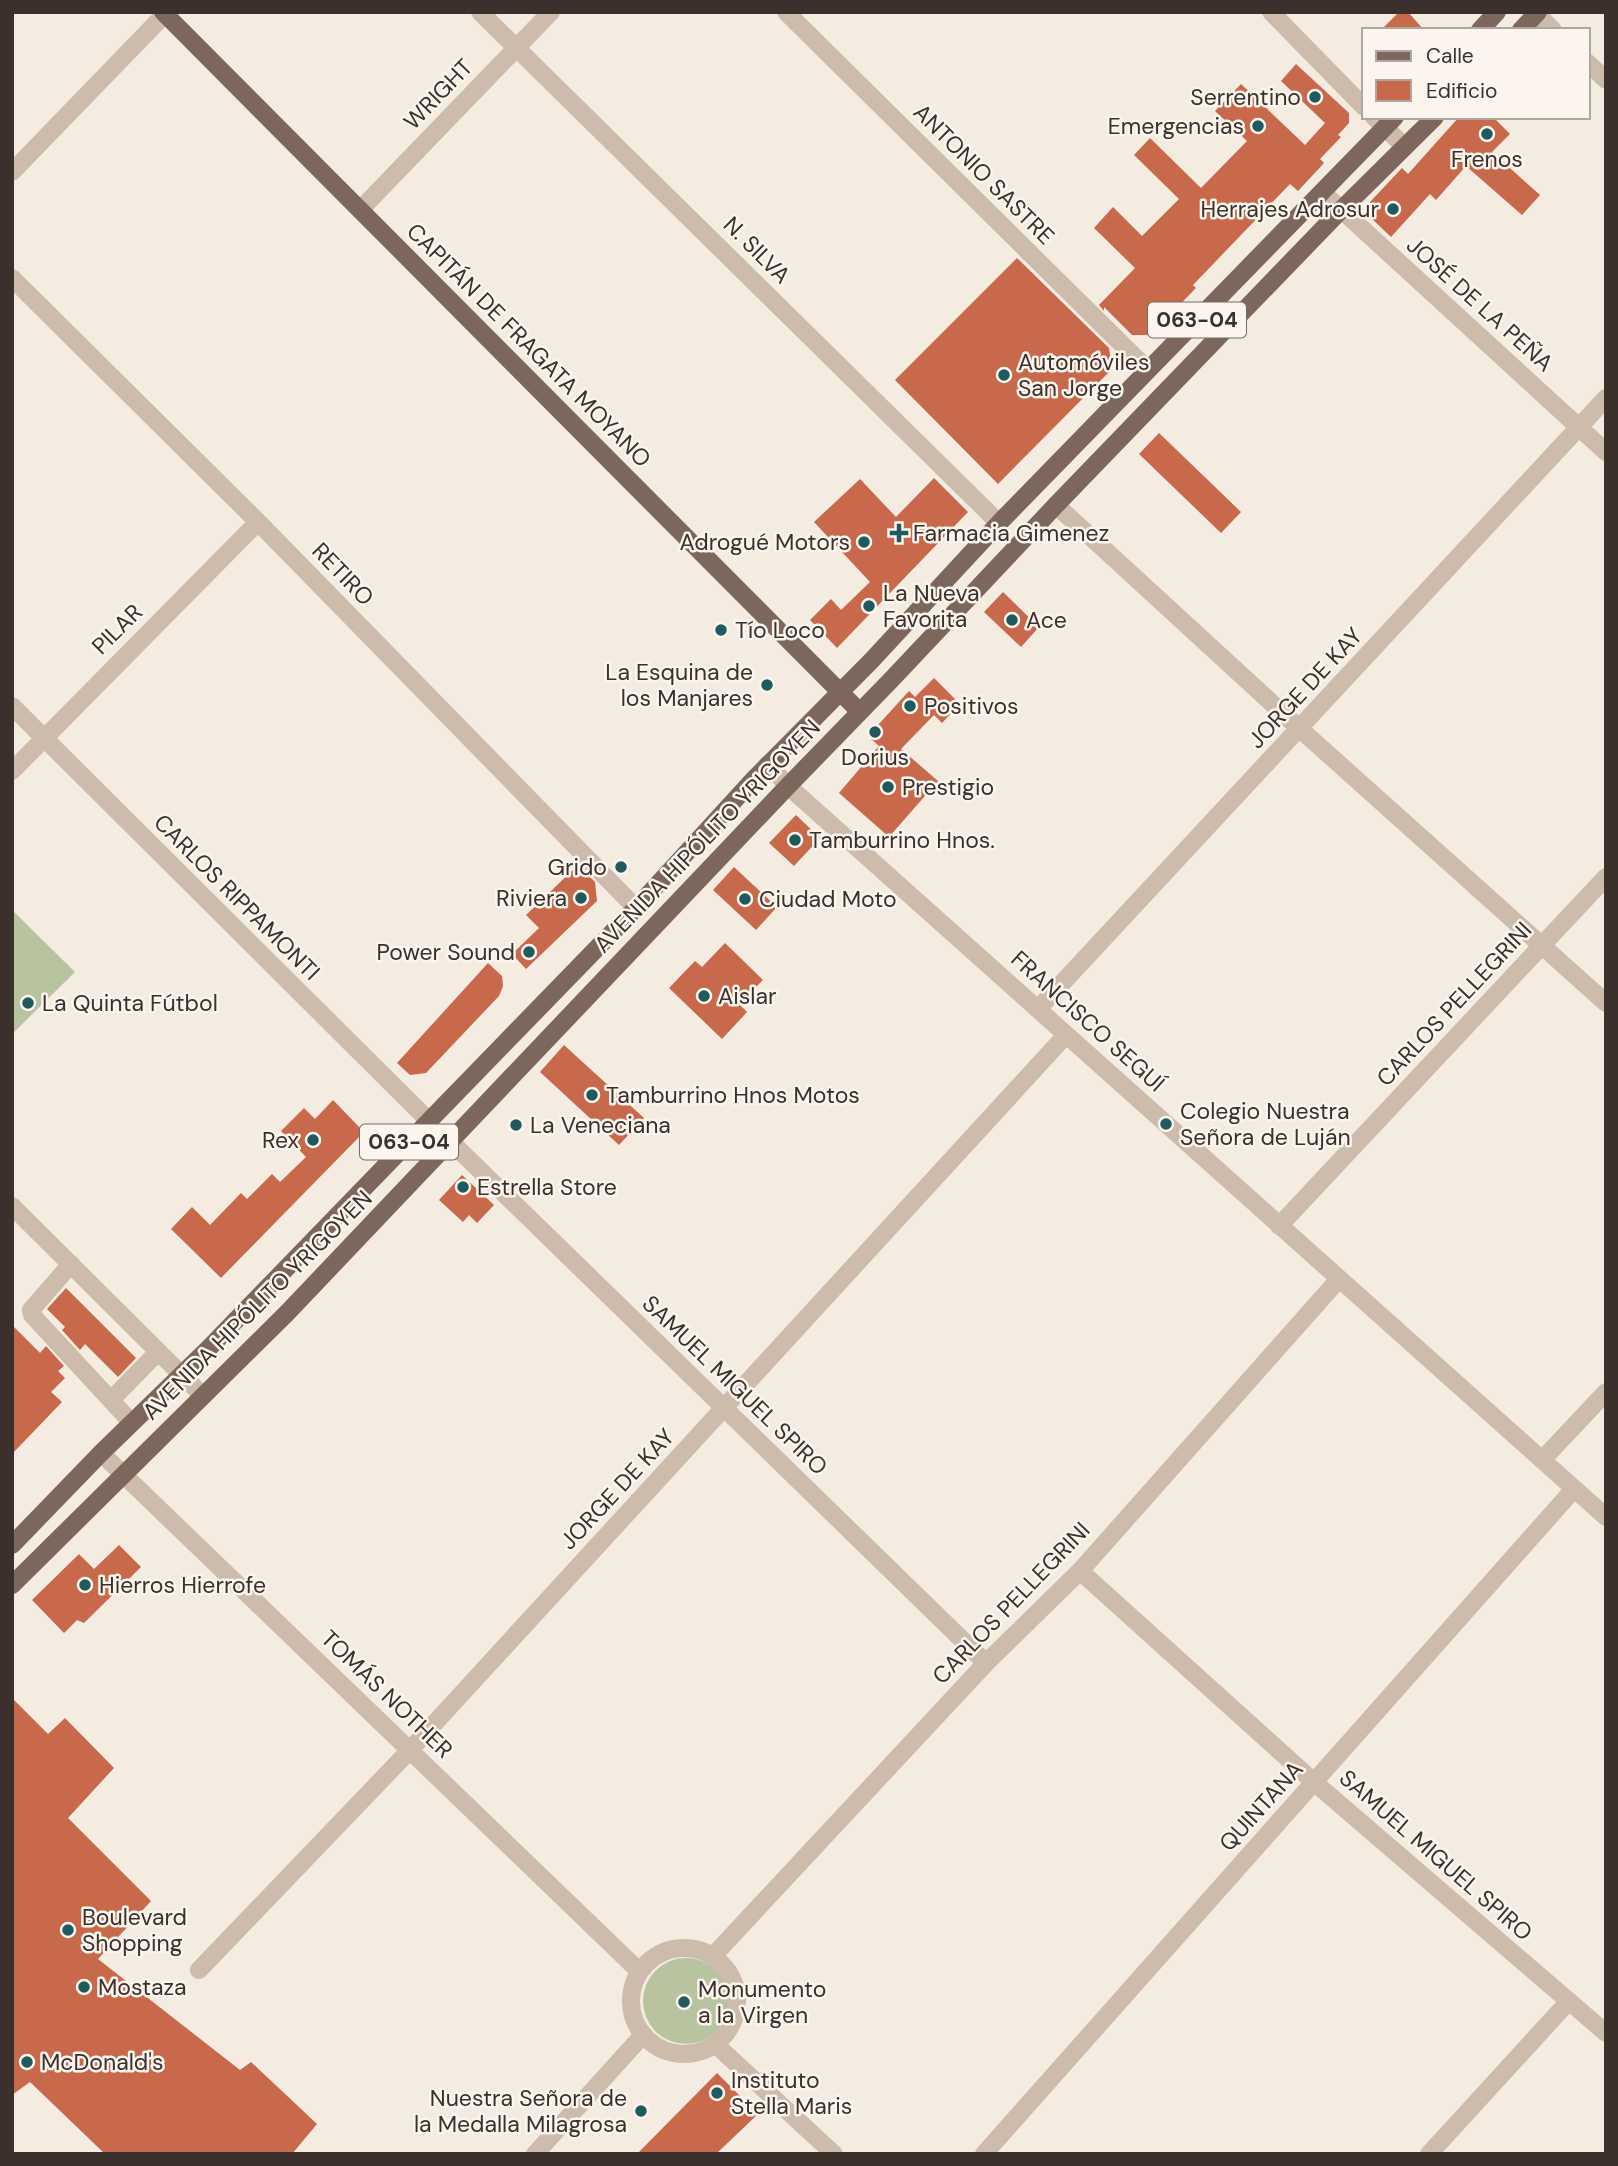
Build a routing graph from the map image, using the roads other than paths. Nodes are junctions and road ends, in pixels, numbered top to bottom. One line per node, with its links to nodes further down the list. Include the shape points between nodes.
1 (480, 12): 11 (street, N. SILVA)
2 (551, 12): 11 (street, WRIGHT)
3 (786, 12): 23 (street, ANTONIO SASTRE)
4 (1271, 12): 14 (street)
5 (1497, 12): 8 (main road)
6 (164, 13): 18 (street); 21 (main road, CAPITÁN DE FRAGATA MOYANO)
7 (1538, 13): 9 (main road); 10 (street)
8 (1482, 28)
9 (1523, 28)
10 (1551, 28)
11 (517, 48): 21 (street, WRIGHT); 29 (street, N. SILVA)
12 (1590, 65): 13 (street)
13 (1606, 80)
14 (1362, 105)
15 (1433, 119): 17 (main road, AVENIDA HIPÓLITO YRIGOYEN / 063-04)
16 (1385, 121): 17 (street); 19 (main road, AVENIDA HIPÓLITO YRIGOYEN / 063-04)
17 (1405, 147): 20 (main road, AVENIDA HIPÓLITO YRIGOYEN / 063-04)
18 (12, 172)
19 (1322, 192): 20 (street, JOSÉ DE LA PEÑA); 23 (main road, AVENIDA HIPÓLITO YRIGOYEN / 063-04)
20 (1341, 209): 25 (street, JOSÉ DE LA PEÑA); 27 (main road, AVENIDA HIPÓLITO YRIGOYEN / 063-04)
21 (360, 210): 30 (main road, CAPITÁN DE FRAGATA MOYANO)
22 (12, 278): 28 (street, RETIRO)
23 (1148, 370): 29 (main road, AVENIDA HIPÓLITO YRIGOYEN / 063-04)
24 (1606, 398): 25 (street, JORGE DE KAY)
25 (1579, 427): 26 (street, JOSÉ DE LA PEÑA); 33 (street, JORGE DE KAY)
26 (1606, 452)
27 (1056, 505): 32 (main road, AVENIDA HIPÓLITO YRIGOYEN / 063-04); 33 (street)
28 (258, 522): 34 (street, PILAR); 39 (street, RETIRO)
29 (999, 523): 30 (main road, AVENIDA HIPÓLITO YRIGOYEN / 063-04)
30 (839, 691): 32 (main road, CAPITÁN DE FRAGATA MOYANO); 35 (main road, AVENIDA HIPÓLITO YRIGOYEN / 063-04)
31 (12, 706): 34 (street, CARLOS RIPPAMONTI)
32 (860, 712): 37 (main road, AVENIDA HIPÓLITO YRIGOYEN / 063-04)
33 (1300, 729): 40 (street); 42 (street, JORGE DE KAY)
34 (43, 738): 36 (street, PILAR); 44 (street, CARLOS RIPPAMONTI)
35 (768, 764): 37 (street); 39 (main road, AVENIDA HIPÓLITO YRIGOYEN / 063-04)
36 (12, 771)
37 (788, 786): 42 (street, FRANCISCO SEGUÍ); 45 (main road, AVENIDA HIPÓLITO YRIGOYEN / 063-04)
38 (1606, 877): 40 (street, CARLOS PELLEGRINI)
39 (636, 908): 44 (main road, AVENIDA HIPÓLITO YRIGOYEN / 063-04)
40 (1542, 946): 41 (street); 47 (street, CARLOS PELLEGRINI)
41 (1606, 1003)
42 (1038, 1010): 43 (street, FRANCISCO SEGUÍ)
43 (1066, 1035): 47 (street, FRANCISCO SEGUÍ); 55 (street, JORGE DE KAY)
44 (429, 1121): 51 (main road, AVENIDA HIPÓLITO YRIGOYEN / 063-04)
45 (450, 1142): 53 (main road, AVENIDA HIPÓLITO YRIGOYEN / 063-04); 55 (street, SAMUEL MIGUEL SPIRO)
46 (12, 1206): 48 (street)
47 (1279, 1226): 49 (street, FRANCISCO SEGUÍ)
48 (71, 1264): 50 (street); 54 (street, via 31,1310 32,1315)
49 (1339, 1279): 58 (street, FRANCISCO SEGUÍ); 63 (street, CARLOS PELLEGRINI)
50 (158, 1352): 51 (street); 54 (street)
51 (181, 1374): 53 (street); 56 (main road, AVENIDA HIPÓLITO YRIGOYEN / 063-04)
52 (1606, 1392): 58 (street)
53 (202, 1395): 59 (main road, AVENIDA HIPÓLITO YRIGOYEN / 063-04)
54 (111, 1400): 56 (street)
55 (724, 1409): 65 (street, SAMUEL MIGUEL SPIRO); 66 (street, JORGE DE KAY)
56 (132, 1423): 57 (main road, AVENIDA HIPÓLITO YRIGOYEN / 063-04)
57 (101, 1453): 59 (street, TOMÁS NOTHER); 62 (main road, AVENIDA HIPÓLITO YRIGOYEN / 063-04)
58 (1542, 1460): 60 (street, FRANCISCO SEGUÍ)
59 (123, 1474): 64 (main road, AVENIDA HIPÓLITO YRIGOYEN / 063-04); 66 (street, TOMÁS NOTHER)
60 (1574, 1489): 61 (street, FRANCISCO SEGUÍ); 67 (street, QUINTANA)
61 (1606, 1517)
62 (12, 1545)
63 (1080, 1571): 65 (street, CARLOS PELLEGRINI); 67 (street, SAMUEL MIGUEL SPIRO)
64 (12, 1585)
65 (986, 1663): 68 (street, CARLOS PELLEGRINI)
66 (410, 1750): 69 (street, JORGE DE KAY); 70 (street, TOMÁS NOTHER)
67 (1315, 1783): 71 (street, SAMUEL MIGUEL SPIRO); 77 (street, QUINTANA)
68 (713, 1956): 70 (street, via 698,1949 673,1949 650,1958); 74 (street, via 732,1979 736,2000 732,2021)
69 (199, 1970)
70 (639, 1971): 73 (street, via 630,2004)
71 (1569, 2001): 72 (street, SAMUEL MIGUEL SPIRO); 78 (street)
72 (1606, 2033)
73 (643, 2035): 74 (street, via 655,2046 677,2053 701,2051); 75 (street)
74 (715, 2044): 76 (street)
75 (535, 2154)
76 (834, 2154)
77 (984, 2154)
78 (1429, 2154)

